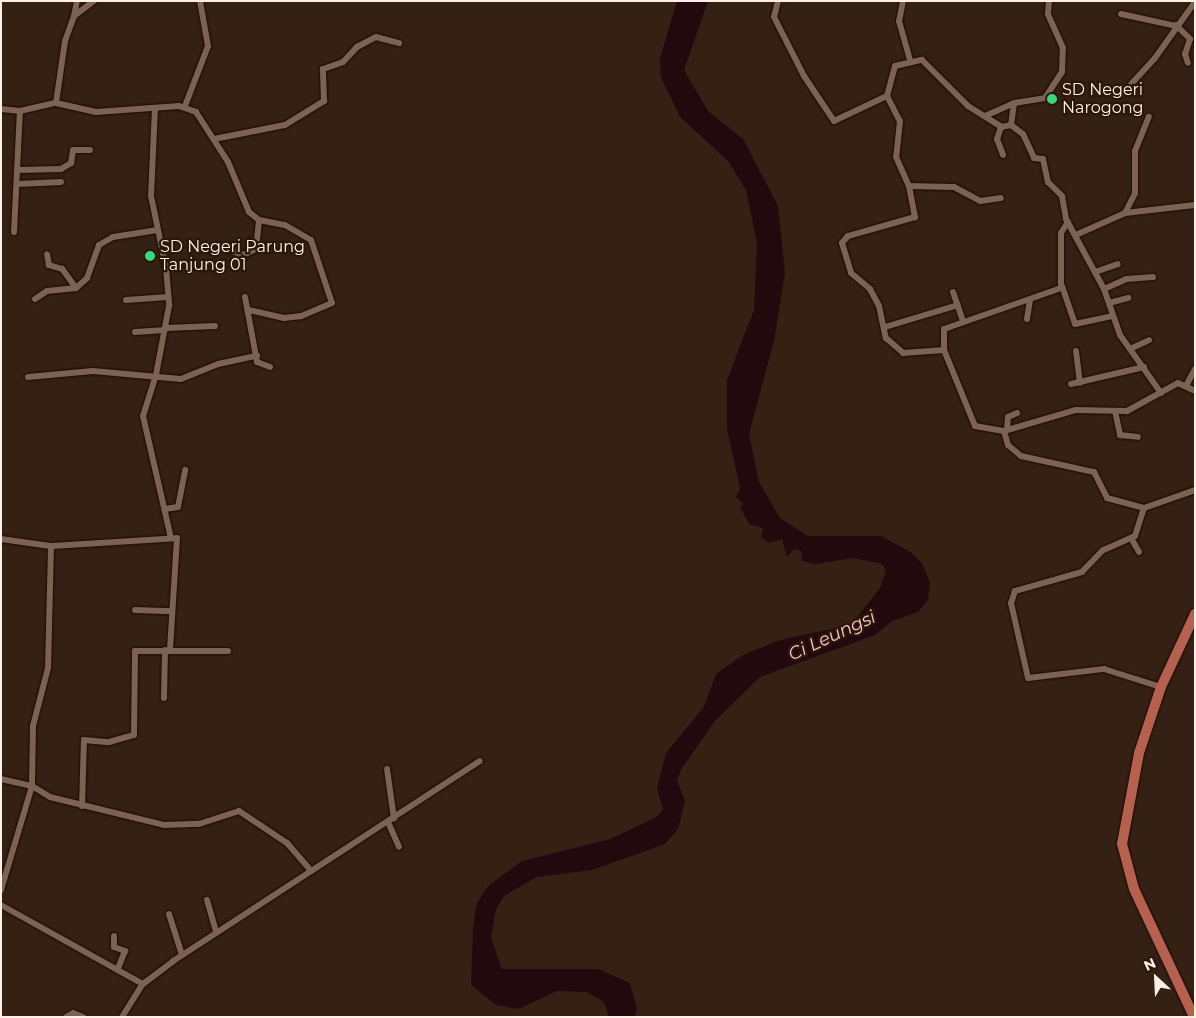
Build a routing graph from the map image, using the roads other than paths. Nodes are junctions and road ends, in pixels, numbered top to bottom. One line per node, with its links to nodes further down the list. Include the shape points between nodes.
1 (77, 1): 9 (street)
2 (94, 1): 9 (street)
3 (200, 1): 18 (street, via 208,46)
4 (778, 1): 15 (street, via 774,17 804,76 834,121)
5 (902, 1): 12 (street, via 899,21)
6 (1048, 1): 17 (street, via 1048,14 1063,48 1062,72 1045,98)
7 (1195, 2): 10 (street)
8 (1121, 14): 10 (street)
9 (74, 16): 16 (street, via 62,50)
10 (1176, 25): 13 (street, via 1190,40 1185,54); 14 (street, via 1156,58)
11 (399, 43): 26 (street, via 376,37 357,47 343,62 323,69 324,101 285,125)
12 (910, 60): 15 (street, via 893,68); 22 (street, via 925,61 954,95)
13 (1188, 63)
14 (1121, 95)
15 (887, 96): 32 (street, via 902,128 896,157)
16 (56, 103): 19 (street, via 96,112); 21 (street)
17 (1014, 103): 22 (street); 24 (street)
18 (185, 106): 19 (street); 26 (street, via 196,112)
19 (155, 108): 38 (street, via 151,196)
20 (1, 109): 21 (street)
21 (20, 111): 29 (street)
22 (985, 116): 25 (street)
23 (1150, 117): 35 (street, via 1134,151 1135,193)
24 (1011, 125): 25 (street); 37 (street, via 1023,134 1034,158 1043,159 1048,182 1062,196)
25 (1001, 127): 28 (street, via 997,139)
26 (214, 139): 36 (street, via 244,203)
27 (90, 150): 29 (street, via 73,150 71,163 61,169)
28 (1003, 155)
29 (18, 170): 31 (street)
30 (61, 182): 31 (street)
31 (18, 184): 39 (street)
32 (909, 186): 33 (street, via 954,187 980,201); 63 (street, via 916,212 913,219 848,236 842,243 851,273 870,289)
33 (1001, 198)
34 (1195, 205): 35 (street)
35 (1125, 213): 40 (street)
36 (259, 220): 41 (street, via 256,249 243,254); 58 (street, via 301,233 311,240 330,305 284,318)
37 (1068, 222): 40 (street); 46 (street, via 1061,233)
38 (157, 230): 47 (street, via 113,237 99,245 87,278); 50 (street)
39 (14, 232)
40 (1078, 234): 44 (street)
41 (220, 248)
42 (47, 254): 47 (street, via 48,265 62,269)
43 (1118, 264): 44 (street)
44 (1096, 272): 48 (street)
45 (1153, 277): 48 (street, via 1126,278)
46 (1062, 286): 55 (street); 59 (street, via 1076,325)
47 (76, 288): 53 (street, via 44,292)
48 (1104, 288): 56 (street)
49 (954, 292): 57 (street)
50 (168, 297): 54 (street); 64 (street)
51 (245, 297): 58 (street)
52 (1128, 298): 56 (street)
53 (34, 299)
54 (126, 300)
55 (1030, 300): 60 (street); 61 (street)
56 (1109, 303): 59 (street)
57 (958, 304): 61 (street); 63 (street)
58 (250, 310): 70 (street)
59 (1113, 316): 67 (street)
60 (1027, 319)
61 (963, 320): 68 (street, via 942,331)
62 (215, 326): 64 (street)
63 (885, 327): 68 (street, via 886,338 903,354)
64 (165, 329): 65 (street); 74 (street)
65 (135, 332)
66 (1149, 340): 67 (street)
67 (1130, 349): 71 (street)
68 (944, 350): 83 (street, via 975,426)
69 (1076, 351): 76 (street)
70 (257, 356): 72 (street, via 259,365); 74 (street, via 218,364 181,380)
71 (1144, 366): 76 (street); 80 (street)
72 (270, 367)
73 (1195, 369): 78 (street)
74 (156, 375): 75 (street, via 93,371); 88 (street, via 143,416)
75 (28, 377)
76 (1080, 383): 77 (street)
77 (1071, 384)
78 (1188, 384): 79 (street); 80 (street)
79 (1195, 390)
80 (1161, 393): 81 (street, via 1133,409)
81 (1115, 411): 83 (street, via 1076,410); 84 (street, via 1120,435)
82 (1017, 413): 83 (street, via 1008,417)
83 (1006, 430): 87 (street, via 1008,445 1021,456 1090,470 1107,498)
84 (1138, 436)
85 (185, 470): 88 (street, via 178,505)
86 (1195, 490): 87 (street)
87 (1144, 508): 90 (street, via 1139,532)
88 (166, 509): 89 (street)
89 (171, 538): 92 (street); 95 (street, via 177,538)
90 (1132, 538): 93 (street); 99 (street, via 1103,550 1082,572 1015,591 1011,603 1028,678 1104,669)
91 (1, 539): 92 (street)
92 (50, 546): 104 (street, via 48,668 33,726)
93 (1139, 552)
94 (135, 610): 95 (street)
95 (172, 611): 97 (street)
96 (1195, 614): 99 (main road)
97 (168, 650): 98 (street); 100 (street); 105 (street, via 135,651 132,738 84,740)
98 (228, 651)
99 (1161, 687): 121 (main road, via 1132,781 1122,854)
100 (164, 698)
101 (480, 761): 106 (street)
102 (387, 769): 106 (street)
103 (1, 779): 104 (street)
104 (32, 786): 105 (street, via 50,797); 109 (street)
105 (82, 806): 108 (street, via 177,826 240,811 287,843)
106 (391, 820): 107 (street); 108 (street)
107 (399, 847)
108 (312, 871): 113 (street)
109 (1, 890)
110 (207, 900): 113 (street)
111 (1, 905): 116 (street, via 85,949 101,963)
112 (169, 914): 115 (street)
113 (216, 932): 115 (street)
114 (114, 936): 116 (street, via 115,949 124,951)
115 (182, 955): 117 (street)
116 (118, 968): 117 (street)
117 (143, 984): 120 (street)
118 (66, 1017): 119 (street)
119 (83, 1017)
120 (122, 1017)
121 (1194, 1017)

